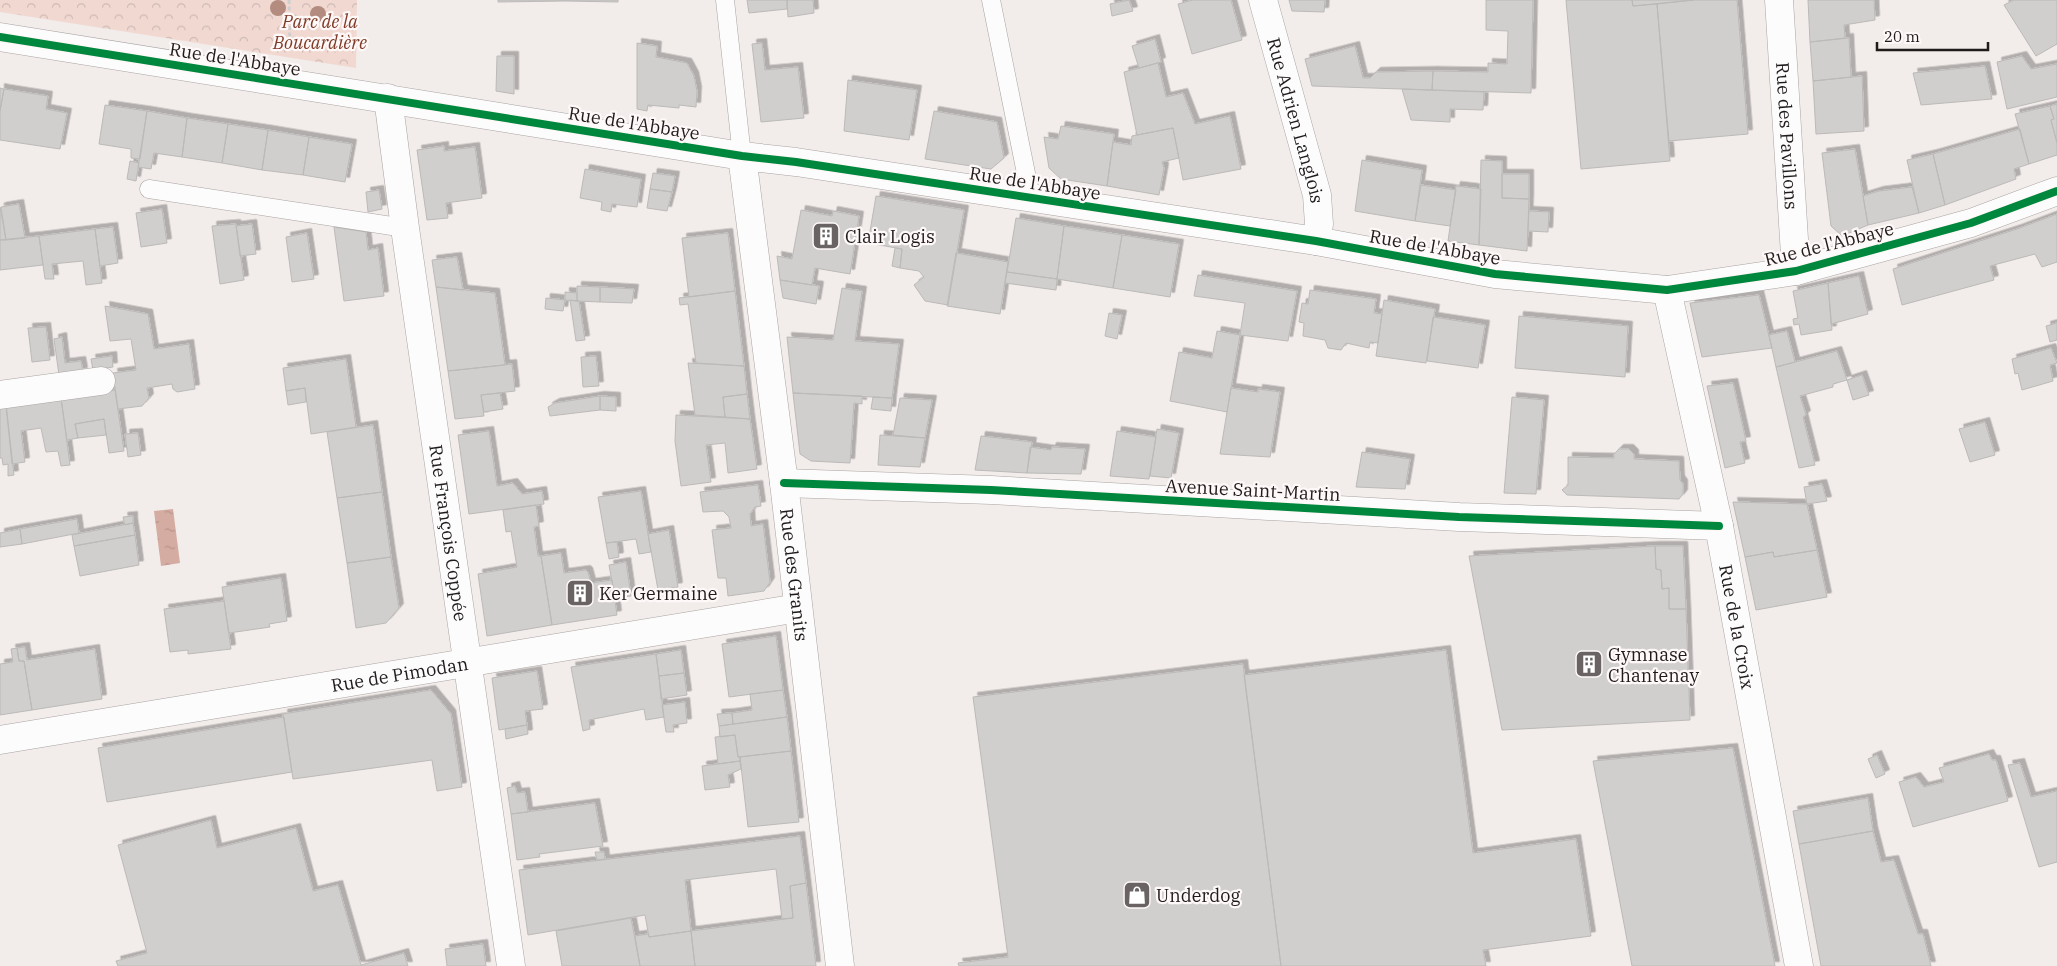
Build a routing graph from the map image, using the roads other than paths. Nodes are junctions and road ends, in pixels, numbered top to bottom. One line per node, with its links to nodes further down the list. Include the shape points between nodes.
1 (725, 0): 7 (lane)
2 (991, 0): 10 (lane)
3 (1264, 0): 12 (street, Rue Adrien Langlois, via 1317,195 1319,224)
4 (1779, 0): 13 (street, Rue des Pavillons)
5 (0, 36): 6 (street, Rue de l'Abbaye)
6 (388, 98): 7 (street, Rue de l'Abbaye); 11 (street, Rue François Coppée)
7 (742, 156): 10 (street, Rue de l'Abbaye); 17 (street, Rue des Granits)
8 (148, 189): 11 (lane)
9 (2057, 191): 13 (street, Rue de l'Abbaye, via 1971,223)
10 (1031, 198): 12 (street, Rue de l'Abbaye)
11 (405, 228): 20 (street, Rue François Coppée)
12 (1316, 241): 14 (street, Rue de l'Abbaye, via 1496,274)
13 (1796, 271): 14 (street, Rue de l'Abbaye)
14 (1667, 290): 18 (street, Rue de la Croix)
15 (101, 381): 16 (street)
16 (0, 395)
17 (784, 483): 18 (street, Avenue Saint-Martin, via 1001,490 1459,517); 19 (street, Rue des Granits)
18 (1719, 526): 24 (street, Rue de la Croix)
19 (798, 608): 20 (street, Rue de Pimodan); 23 (street, Rue des Granits)
20 (468, 664): 21 (street, Rue de Pimodan); 22 (street, Rue François Coppée)
21 (0, 740)
22 (511, 966)
23 (840, 966)
24 (1799, 966)

